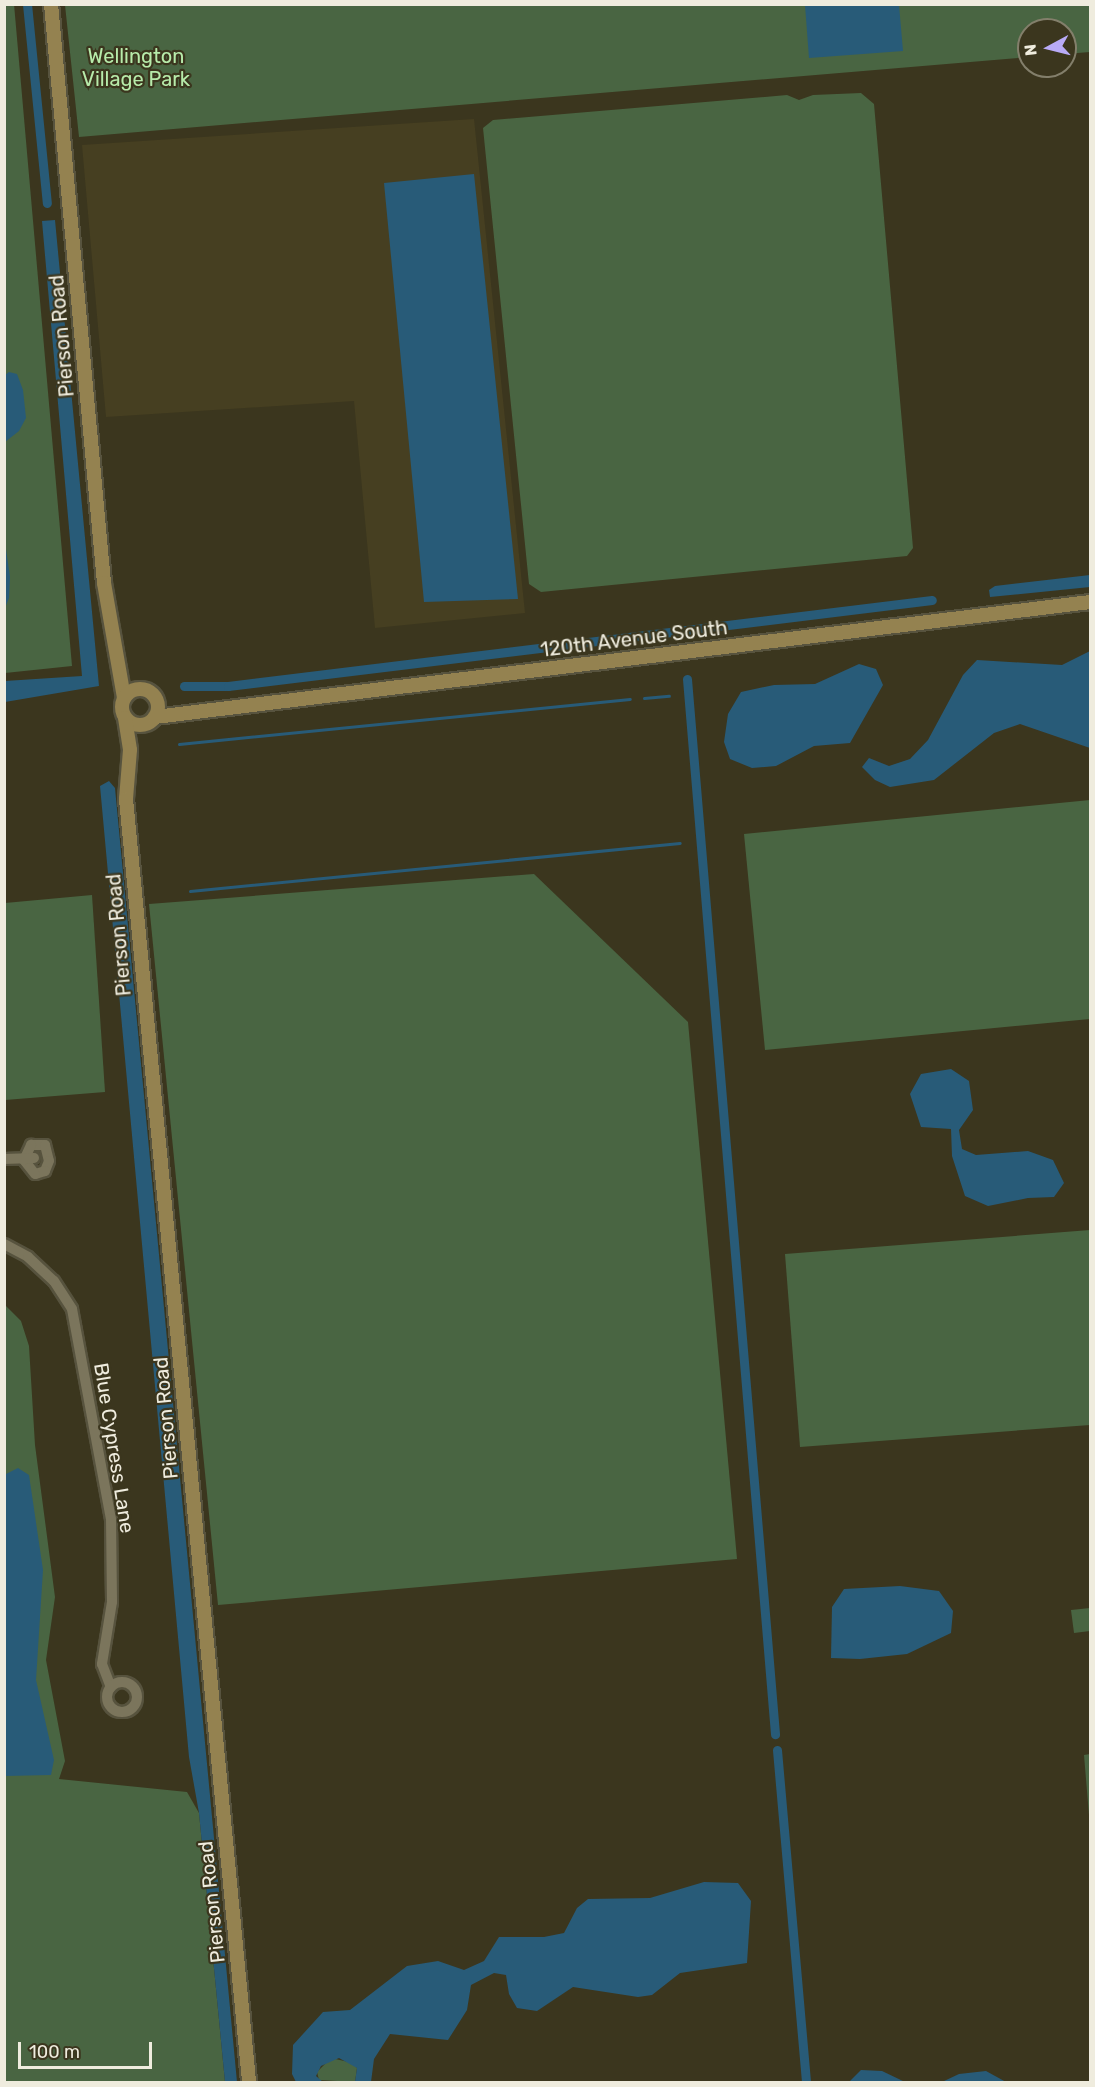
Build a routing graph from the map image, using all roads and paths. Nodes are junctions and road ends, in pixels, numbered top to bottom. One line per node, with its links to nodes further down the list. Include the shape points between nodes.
1 (51, 4): 3 (street, Pierson Road, via 104,583 109,631)
2 (1090, 602): 7 (street, 120th Avenue South)
3 (118, 662): 4 (street, Pierson Road); 5 (street, Pierson Road)
4 (138, 689): 5 (street); 6 (street, via 148,691)
5 (124, 698): 8 (street)
6 (157, 702): 7 (street, 120th Avenue South); 9 (street)
7 (182, 711): 9 (street, 120th Avenue South)
8 (125, 718): 9 (street); 10 (street, Pierson Road)
9 (150, 721): 10 (street, Pierson Road)
10 (130, 750): 15 (street, Pierson Road, via 126,799)
11 (4, 1159): 12 (street)
12 (29, 1159)
13 (4, 1244): 14 (street, Blue Cypress Lane, via 28,1257 54,1281 72,1309 111,1519 112,1602 102,1664)
14 (111, 1687)
15 (249, 2082)

